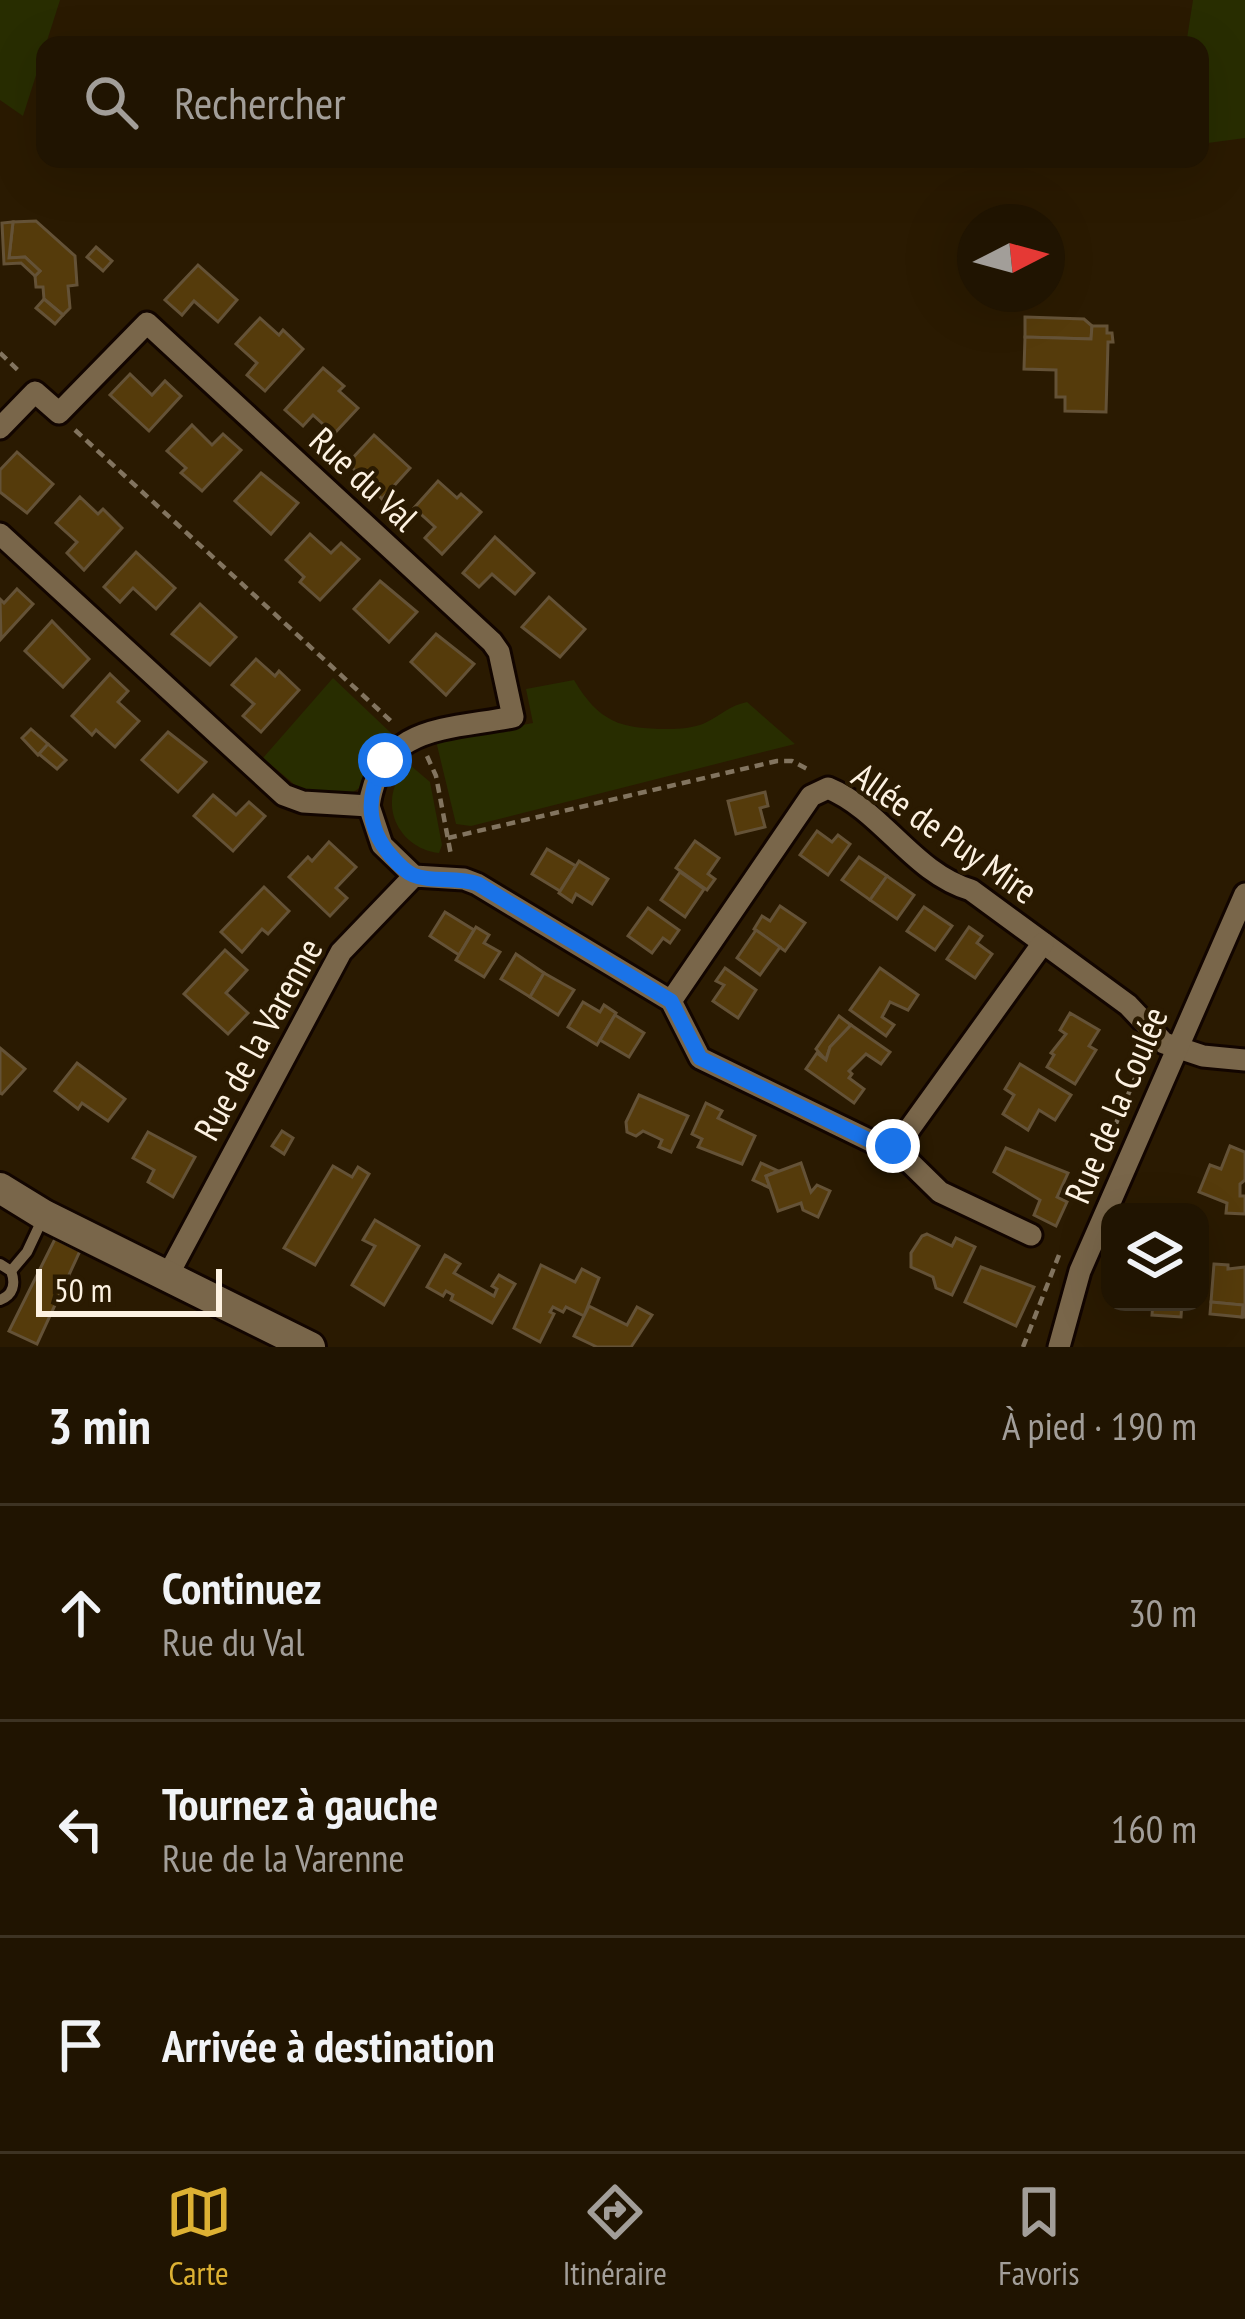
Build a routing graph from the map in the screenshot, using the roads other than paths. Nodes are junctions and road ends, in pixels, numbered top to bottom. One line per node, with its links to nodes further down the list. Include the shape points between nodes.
1 (0, 428): 3 (street, Rue du Val, via 35,392 59,412 147,323 472,623 499,652 514,717 408,738 385,760)
2 (0, 535): 3 (street, via 284,795)
3 (369, 806): 4 (street, via 382,845)
4 (414, 876): 7 (street, via 478,884); 15 (street, Rue de la Varenne, via 341,952)
5 (1245, 894): 8 (street, Rue de la Coulée)
6 (1042, 943): 7 (street, Allée de Puy Mire, via 834,790 819,789); 8 (street, Allée de Puy Mire); 10 (street)
7 (671, 1001): 10 (street, via 700,1058)
8 (1177, 1049): 9 (street); 18 (street, Rue de la Coulée, via 1080,1271)
9 (1245, 1060)
10 (893, 1146): 13 (street, via 940,1192)
11 (0, 1188): 12 (street)
12 (44, 1215): 14 (lane, via 27,1252); 15 (street)
13 (1030, 1234)
14 (6, 1268): 16 (lane, via 13,1289)
15 (167, 1275): 17 (street)
16 (0, 1300)
17 (310, 1347)
18 (1059, 1347)

